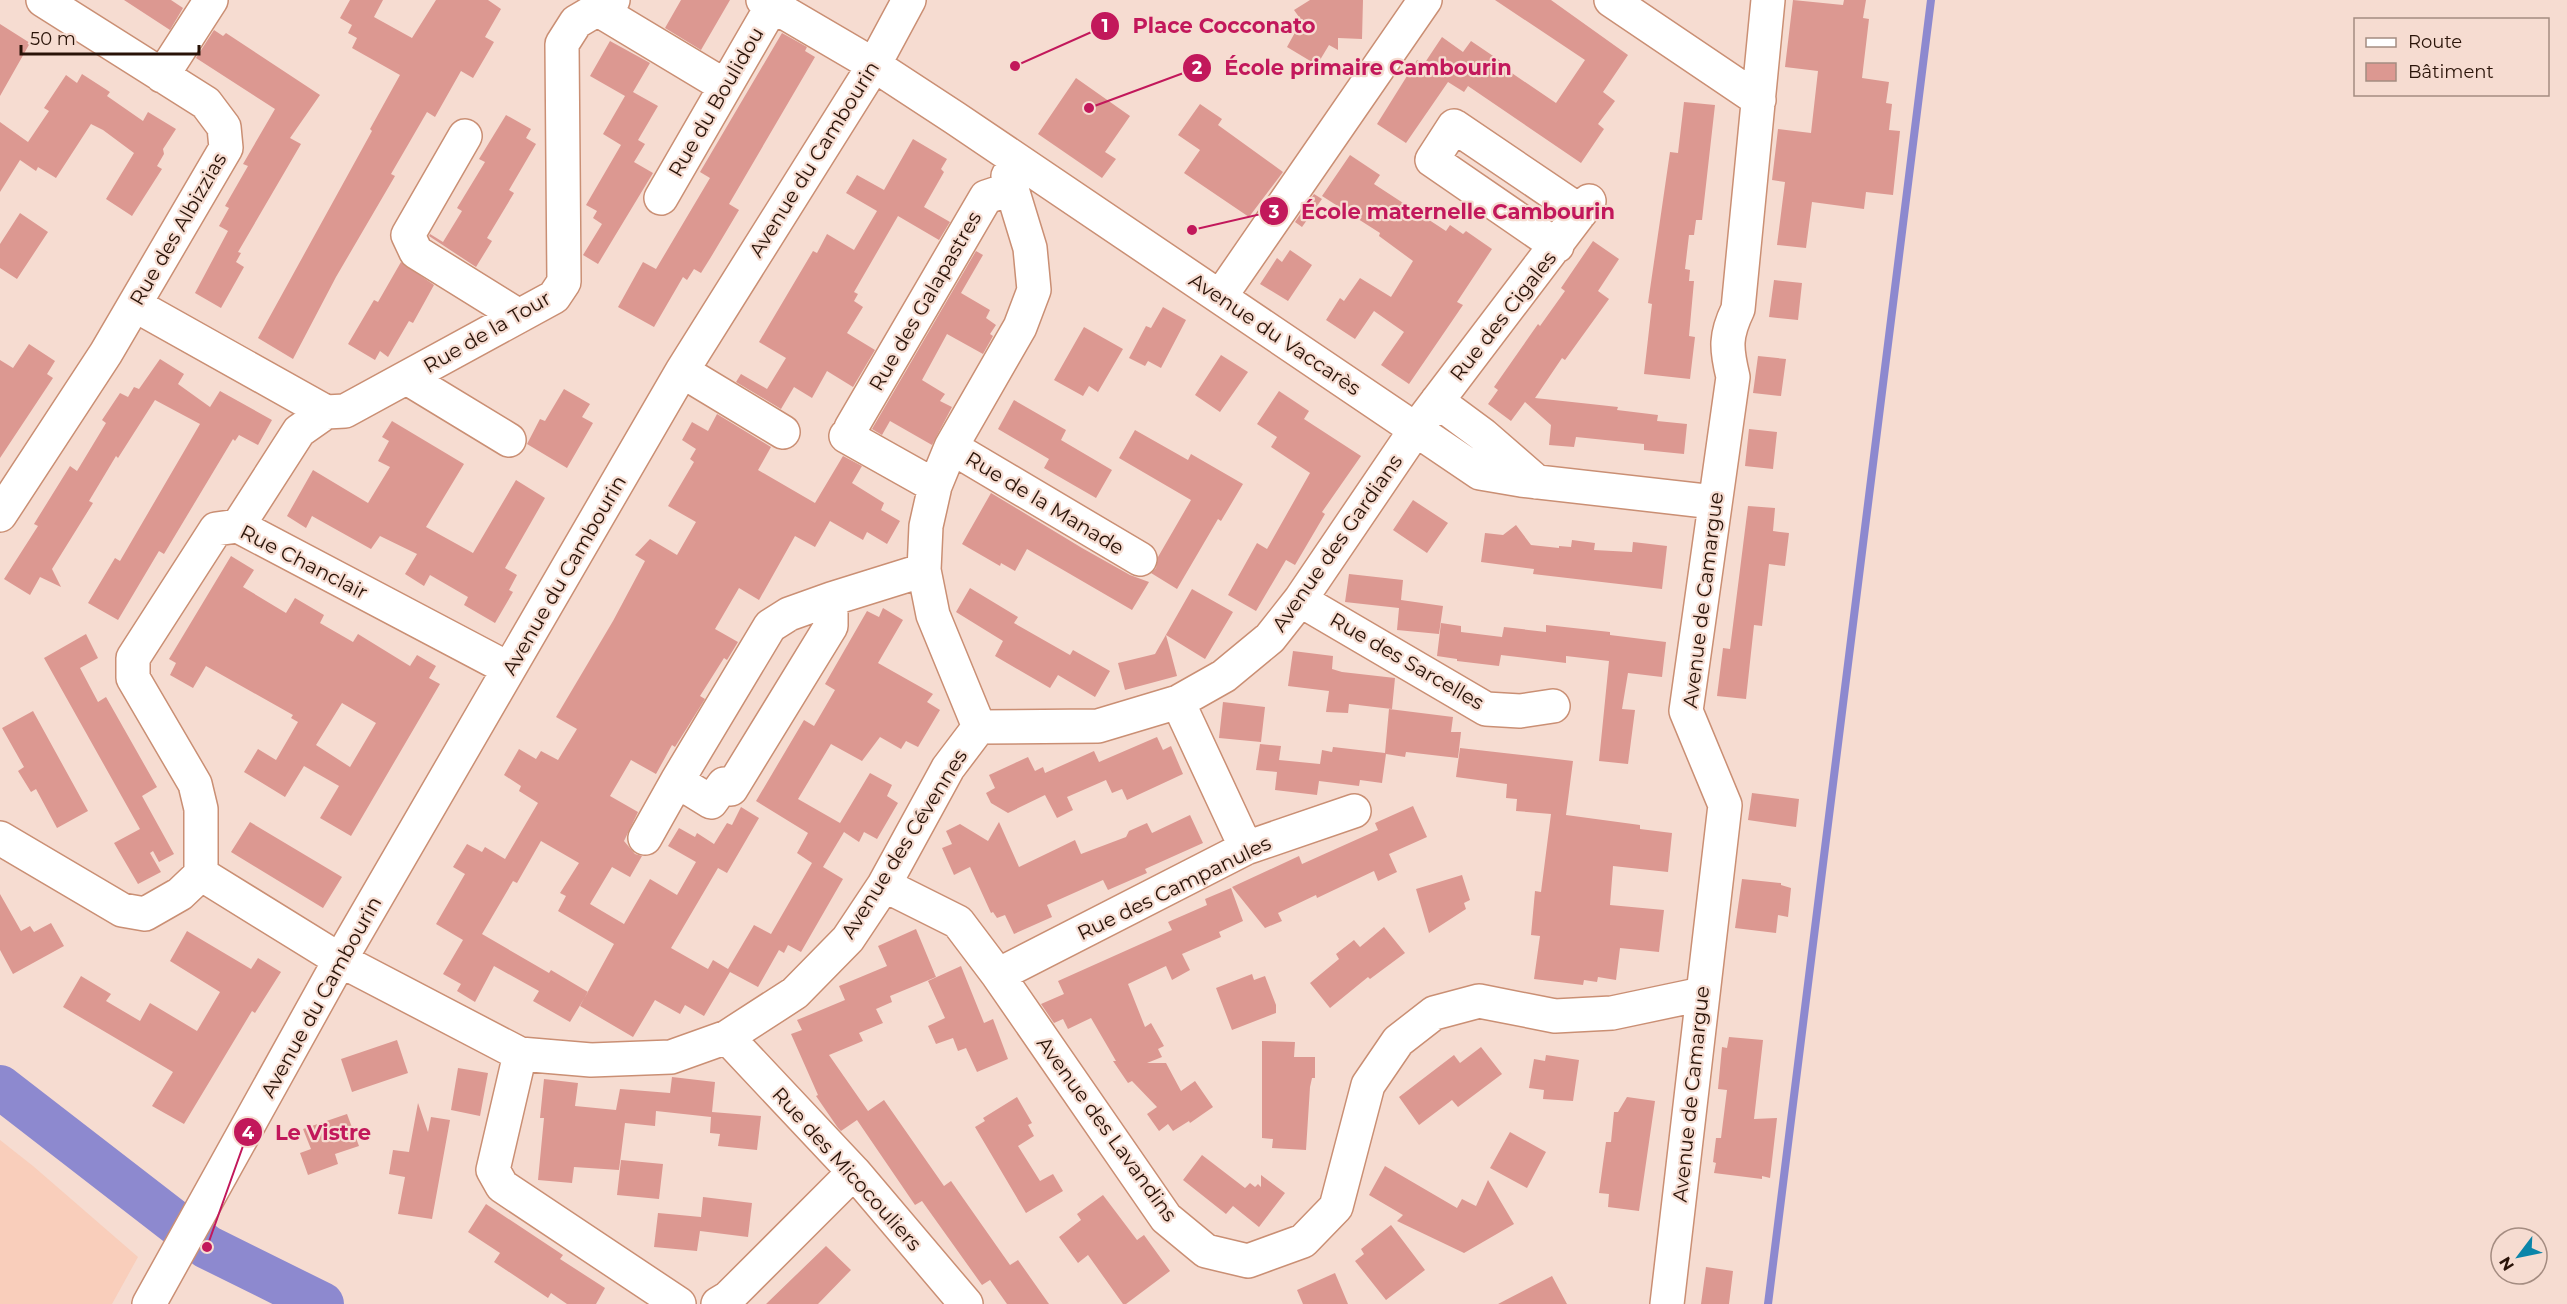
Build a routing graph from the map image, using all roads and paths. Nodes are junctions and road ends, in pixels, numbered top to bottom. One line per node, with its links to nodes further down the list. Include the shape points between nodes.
1 (43, 0): 10 (street, Rue des Albizzias)
2 (211, 0): 10 (street)
3 (909, 0): 9 (street, Avenue du Cambourin)
4 (1425, 0): 17 (street)
5 (1611, 0): 12 (street)
6 (1768, 0): 12 (street, Avenue de Camargue)
7 (767, 3): 9 (street); 11 (street, Rue du Boulidou)
8 (605, 5): 11 (street); 19 (street, Rue de la Tour, via 576,22 562,44 564,282 554,297)
9 (873, 65): 14 (street, Avenue du Vaccarès); 20 (street, Avenue du Cambourin)
10 (162, 76): 18 (street, Rue des Albizzias, via 206,103 224,127 226,148)
11 (725, 86): 15 (street, Rue du Boulidou)
12 (1759, 100): 30 (street, Avenue de Camargue, via 1738,309 1728,331 1727,352 1733,377)
13 (465, 136): 19 (street, via 408,235 416,252)
14 (1013, 175): 17 (street, Avenue du Vaccarès); 27 (street, via 1030,248 1034,290 1020,327); 29 (street, Rue des Galapastres, via 986,197 848,432)
15 (661, 198)
16 (1557, 246): 16 (street, Rue des Cigales, via 1585,207 1454,126 1432,160); 22 (street, Rue des Cigales)
17 (1220, 297): 24 (street, Avenue du Vaccarès)
18 (135, 305): 23 (street); 31 (street, Rue des Albizzias)
19 (519, 316): 21 (street, Rue de la Tour)
20 (682, 371): 25 (street); 37 (street, Avenue du Cambourin)
21 (407, 378): 23 (street, Rue de la Tour, via 345,411); 26 (street)
22 (1437, 400): 24 (street, Rue des Cigales); 28 (street)
23 (326, 412): 32 (street, Rue de la Tour, via 299,431)
24 (1416, 429): 28 (street, Avenue du Vaccarès, via 1480,473); 36 (street, Avenue des Gardians)
25 (783, 432)
26 (509, 440)
27 (951, 447): 29 (street); 33 (street, Rue de la Manade)
28 (1537, 482): 30 (street, Avenue du Vaccarès)
29 (935, 486): 34 (street, via 926,526)
30 (1714, 502): 50 (street, Avenue de Camargue, via 1686,711 1725,805)
31 (0, 515)
32 (238, 526): 37 (street, Rue Chanclair); 46 (street, Rue Chanclair, via 216,529 133,658 134,678 195,784 201,809)
33 (1140, 559)
34 (924, 570): 35 (street); 40 (street, via 933,615)
35 (831, 599): 41 (street, via 789,614 770,626); 41 (street, via 831,626 731,789 724,784 711,802)
36 (1300, 600): 38 (street, Avenue des Gardians, via 1270,638 1224,676); 39 (street, Rue des Sarcelles, via 1486,709 1520,711)
37 (509, 669): 48 (street, Avenue du Cambourin)
38 (1178, 702): 40 (street, Avenue des Gardians, via 1098,726); 45 (street)
39 (1553, 706)
40 (979, 727): 47 (street, Avenue des Cévennes, via 948,768)
41 (677, 781): 44 (street)
42 (1354, 811): 45 (street, Rue des Campanules)
43 (0, 838): 46 (street, via 122,910 145,914 180,894)
44 (645, 838)
45 (1246, 848): 49 (street, Rue des Campanules)
46 (201, 874): 48 (street)
47 (884, 885): 49 (street, Avenue des Lavandins, via 958,922); 51 (street, Avenue des Cévennes, via 848,939 795,993)
48 (340, 960): 52 (street, Avenue des Cévennes); 54 (street, Avenue du Cambourin)
49 (998, 975): 50 (street, Avenue des Lavandins, via 1166,1218 1206,1251 1248,1261 1302,1241 1336,1207 1368,1085 1398,1041 1434,1013 1479,1001 1555,1016 1612,1013)
50 (1702, 994): 58 (street, Avenue de Camargue)
51 (727, 1037): 52 (street, Avenue des Cévennes, via 671,1057 591,1060); 53 (street, Rue des Micocouliers)
52 (520, 1054): 55 (street, via 493,1170 502,1186)
53 (854, 1172): 56 (street); 57 (street, Rue des Micocouliers)
54 (149, 1304)
55 (679, 1304)
56 (718, 1304)
57 (966, 1304)
58 (1667, 1304)

